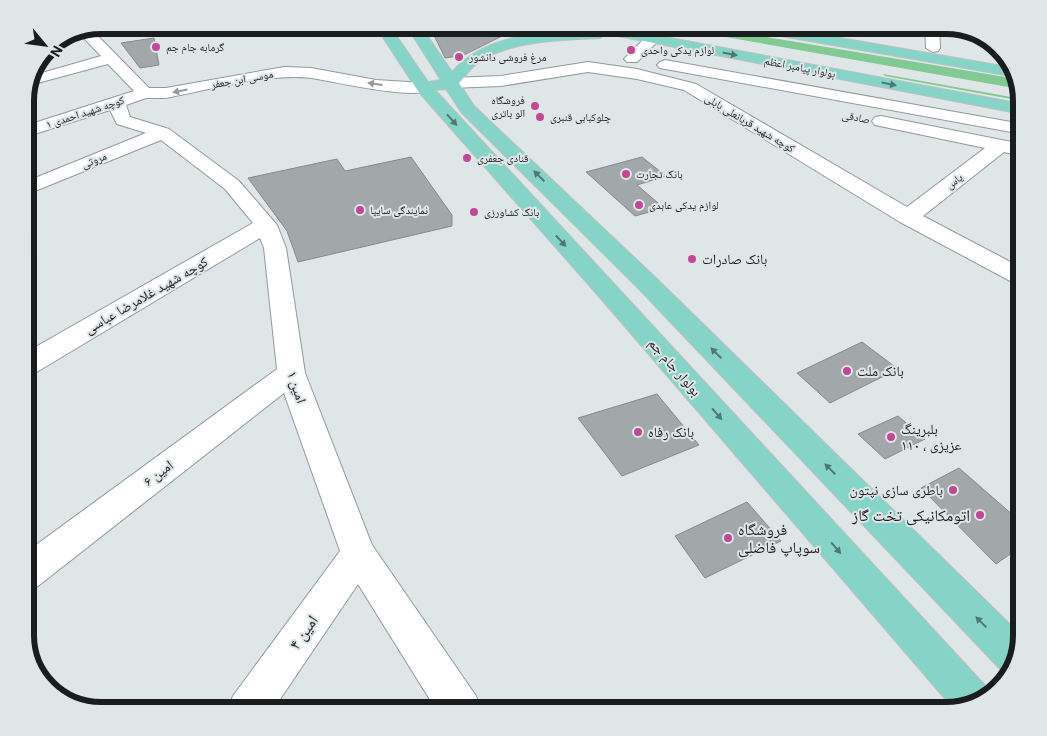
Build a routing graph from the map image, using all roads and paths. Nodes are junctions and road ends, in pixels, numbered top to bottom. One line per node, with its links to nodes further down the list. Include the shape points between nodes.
1 (387, 34): 21 (main road, بولوار جام جم)
2 (419, 34): 19 (main road)
3 (597, 34): 19 (main road, via 549,36 505,44 469,62)
4 (626, 34): 11 (main road, بولوار پیامبر اعظم)
5 (665, 34): 10 (main road, بولوار پیامبر اعظم)
6 (793, 34): 16 (main road)
7 (847, 34): 12 (main road)
8 (932, 34): 12 (street)
9 (89, 35): 13 (street)
10 (677, 38): 11 (main road, بولوار پیامبر اعظم); 23 (main road, بولوار پیامبر اعظم); 26 (main road, بولوار پیامبر اعظم, one-way to 26)
11 (652, 39): 15 (street)
12 (933, 48): 14 (main road)
13 (112, 58): 18 (street); 22 (street)
14 (998, 58)
15 (632, 59): 17 (street, via 574,56 555,62); 28 (street)
16 (1006, 70)
17 (536, 75): 19 (street, کوچه شهید قربانعلی بابلی, via 501,81); 20 (street, کوچه شهید قربانعلی بابلی, via 588,67 637,74)
18 (37, 79)
19 (451, 83): 21 (main road); 34 (main road, one-way to 19, via 468,109)
20 (690, 87): 24 (street); 36 (street, کوچه شهید قربانعلی بابلی)
21 (424, 88): 22 (street, موسی ابن جعفر, one-way to 22, via 284,72 166,93); 35 (main road, بولوار جام جم, one-way to 35)
22 (145, 93): 25 (street, کوچه شهید احمدی ۱)
23 (1012, 93)
24 (738, 96)
25 (116, 102): 29 (street, کوچه شهید احمدی ۱); 30 (street, امین ۱, via 123,120)
26 (1013, 106)
27 (864, 118): 31 (street, صادقی)
28 (1013, 127)
29 (34, 129)
30 (163, 133): 33 (street, مروتی); 37 (street, امین ۱, via 232,185)
31 (1000, 146): 32 (street, صادقی); 36 (street, یاس)
32 (1013, 148)
33 (34, 185)
34 (564, 200): 35 (main road); 39 (main road)
35 (530, 207): 40 (main road, بولوار جام جم, one-way to 40)
36 (908, 217): 38 (street, کوچه شهید قربانعلی بابلی)
37 (266, 225): 41 (street, کوچه شهید غلامرضا عباسی); 42 (street, امین ۱, via 275,248)
38 (1013, 273)
39 (649, 285): 40 (main road); 45 (main road, one-way to 39)
40 (612, 295): 46 (main road, بولوار جام جم, one-way to 46)
41 (34, 361)
42 (291, 373): 43 (street, امین ۱); 44 (street, امین ۶)
43 (358, 554): 47 (street, امین ۴); 48 (street, امین ۱)
44 (34, 567)
45 (1011, 652)
46 (970, 697)
47 (254, 702)
48 (455, 702)

